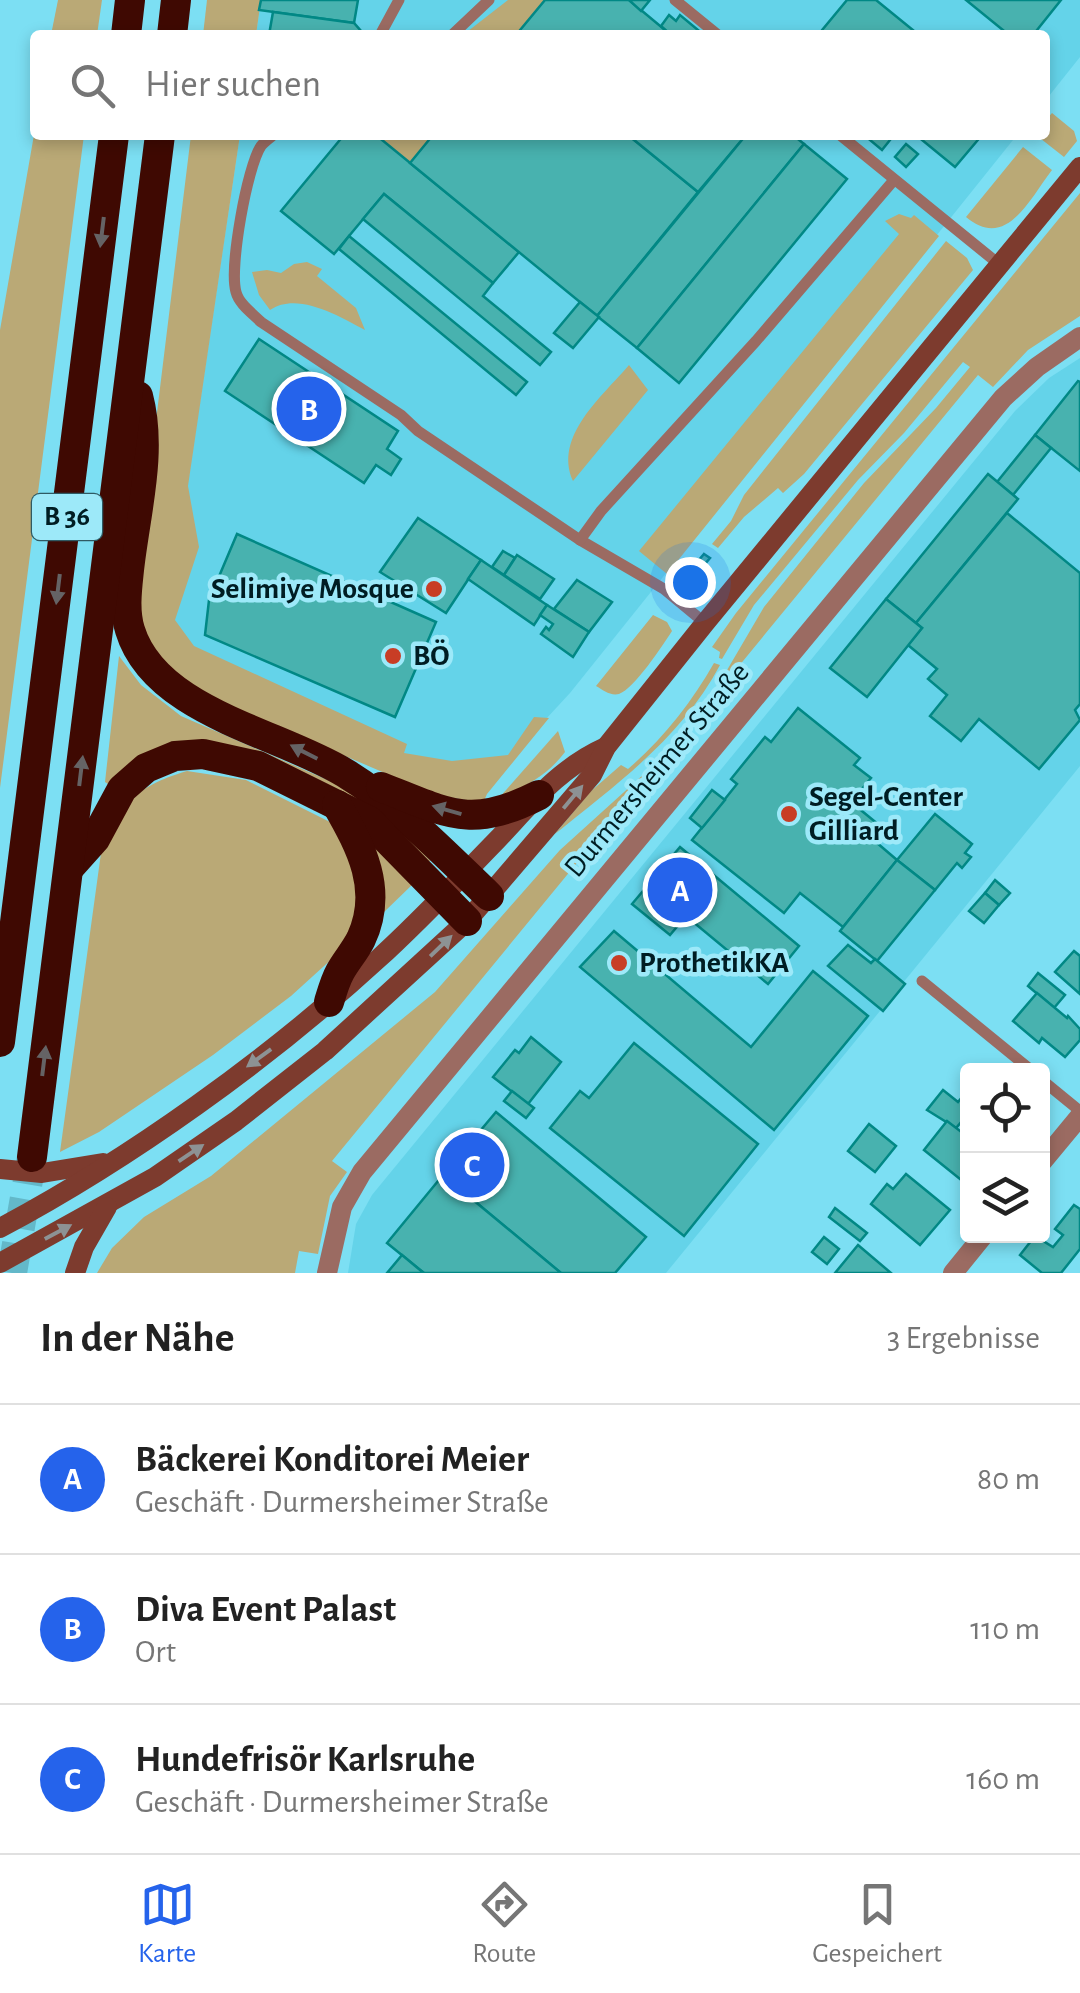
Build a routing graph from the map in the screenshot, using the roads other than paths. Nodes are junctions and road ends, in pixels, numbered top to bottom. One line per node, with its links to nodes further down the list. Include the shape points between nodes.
1 (130, 0): 6 (highway)
2 (176, 0): 7 (highway)
3 (399, 0): 8 (lane)
4 (489, 0): 9 (lane)
5 (675, 0): 10 (lane)
6 (127, 30)
7 (173, 30)
8 (383, 30)
9 (457, 30)
10 (712, 30)
11 (113, 140): 33 (highway, B 36, one-way to 33)
12 (159, 140): 19 (highway, B 36)
13 (268, 140): 20 (lane, via 253,165 235,252 241,303)
14 (846, 140): 16 (lane)
15 (1080, 167): 17 (street, Durmersheimer Straße)
16 (894, 180): 17 (lane); 20 (lane)
17 (1000, 264): 21 (street, Durmersheimer Straße)
18 (1080, 337): 47 (street, Durmersheimer Straße, via 1003,398 362,1172 342,1207)
19 (131, 368): 23 (highway, one-way to 19, via 185,698 139,654 128,626 127,595 144,445); 26 (highway, B 36, one-way to 19)
20 (580, 540): 21 (lane, via 664,589)
21 (705, 623): 22 (street, Durmersheimer Straße)
22 (606, 747): 24 (street, Durmersheimer Straße, via 575,761); 28 (street, Durmersheimer Straße, one-way to 22, via 592,775)
23 (344, 772): 24 (highway, one-way to 23, via 500,814 462,815); 27 (highway, via 393,806)
24 (539, 796): 27 (street, Durmersheimer Straße)
25 (337, 805): 26 (highway, via 258,766 203,754 175,756 146,768 122,789); 29 (highway, via 369,821); 32 (highway, via 365,858 371,893 364,933)
26 (70, 868): 39 (highway, B 36, one-way to 26)
27 (465, 873): 28 (highway); 29 (street, Durmersheimer Straße)
28 (489, 896): 30 (street, Durmersheimer Straße)
29 (443, 897): 30 (highway); 32 (street, Durmersheimer Straße)
30 (467, 921): 42 (street, Durmersheimer Straße, one-way to 30, via 196,1150 310,1063)
31 (922, 981): 34 (lane)
32 (329, 1002): 40 (street, Durmersheimer Straße, one-way to 40)
33 (0, 1042)
34 (1022, 1063)
35 (1050, 1087): 36 (lane)
36 (1080, 1113): 37 (street)
37 (1073, 1139): 38 (street)
38 (1050, 1156)
39 (32, 1157)
40 (110, 1162): 41 (street, via 42,1173); 43 (street, Durmersheimer Straße)
41 (0, 1169)
42 (108, 1205): 45 (street, Durmersheimer Straße, one-way to 42); 46 (street)
43 (0, 1228)
44 (977, 1243): 48 (street)
45 (6, 1258)
46 (75, 1273)
47 (327, 1273)
48 (953, 1273)

